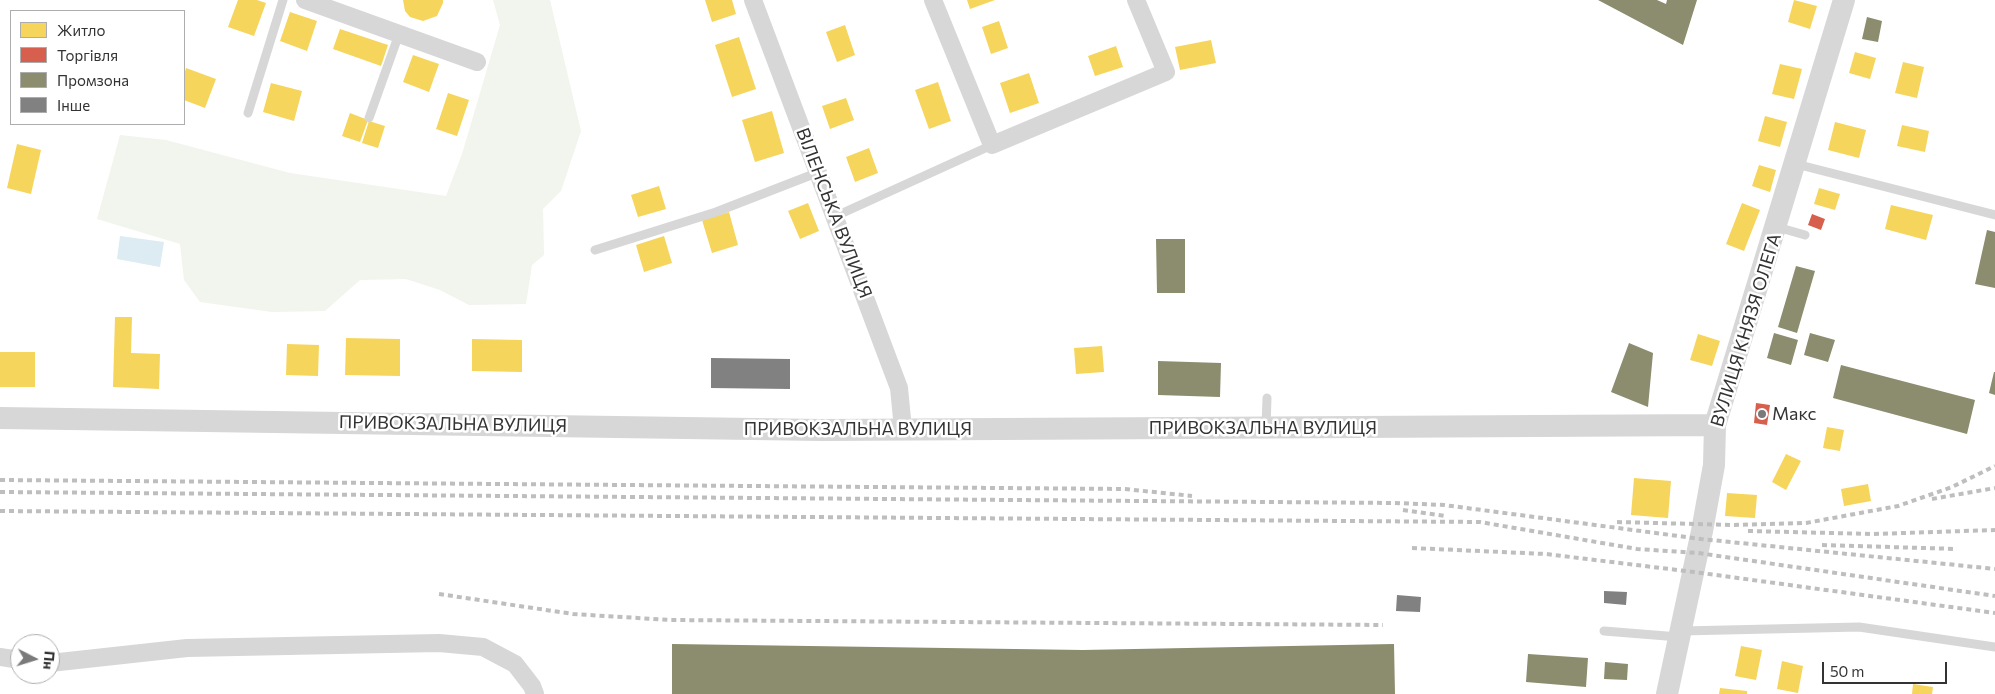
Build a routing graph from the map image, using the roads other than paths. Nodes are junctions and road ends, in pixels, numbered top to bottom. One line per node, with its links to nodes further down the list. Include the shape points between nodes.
1 (283, 0): 9 (lane)
2 (305, 0): 7 (street)
3 (753, 0): 13 (street, ВІЛЕНСЬКА ВУЛИЦЯ)
4 (933, 0): 11 (street)
5 (1136, 0): 11 (street, via 1166,72)
6 (1844, 0): 12 (street, ВУЛИЦЯ КНЯЗЯ ОЛЕГА)
7 (399, 34): 8 (street); 10 (lane)
8 (477, 62)
9 (248, 113)
10 (369, 118)
11 (992, 145): 15 (lane)
12 (1796, 164): 14 (lane); 16 (street, ВУЛИЦЯ КНЯЗЯ ОЛЕГА)
13 (819, 172): 15 (street, ВІЛЕНСЬКА ВУЛИЦЯ); 18 (lane, via 716,212)
14 (1995, 215)
15 (836, 216): 23 (street, ВІЛЕНСЬКА ВУЛИЦЯ, via 899,388)
16 (1777, 227): 17 (lane); 21 (street, ВУЛИЦЯ КНЯЗЯ ОЛЕГА)
17 (1805, 235)
18 (595, 250)
19 (1267, 398): 22 (lane)
20 (0, 418): 23 (street, ПРИВОКЗАЛЬНА ВУЛИЦЯ)
21 (1715, 425): 22 (street, ПРИВОКЗАЛЬНА ВУЛИЦЯ); 25 (street, ВУЛИЦЯ КНЯЗЯ ОЛЕГА, via 1712,474)
22 (1266, 428): 23 (street, ПРИВОКЗАЛЬНА ВУЛИЦЯ)
23 (903, 430)
24 (1604, 631): 25 (lane)
25 (1680, 634): 26 (lane, via 1859,627); 29 (street, ВУЛИЦЯ КНЯЗЯ ОЛЕГА)
26 (1995, 647)
27 (60, 662): 28 (street, via 186,648 438,643 483,647 515,664)
28 (535, 694)
29 (1667, 694)

